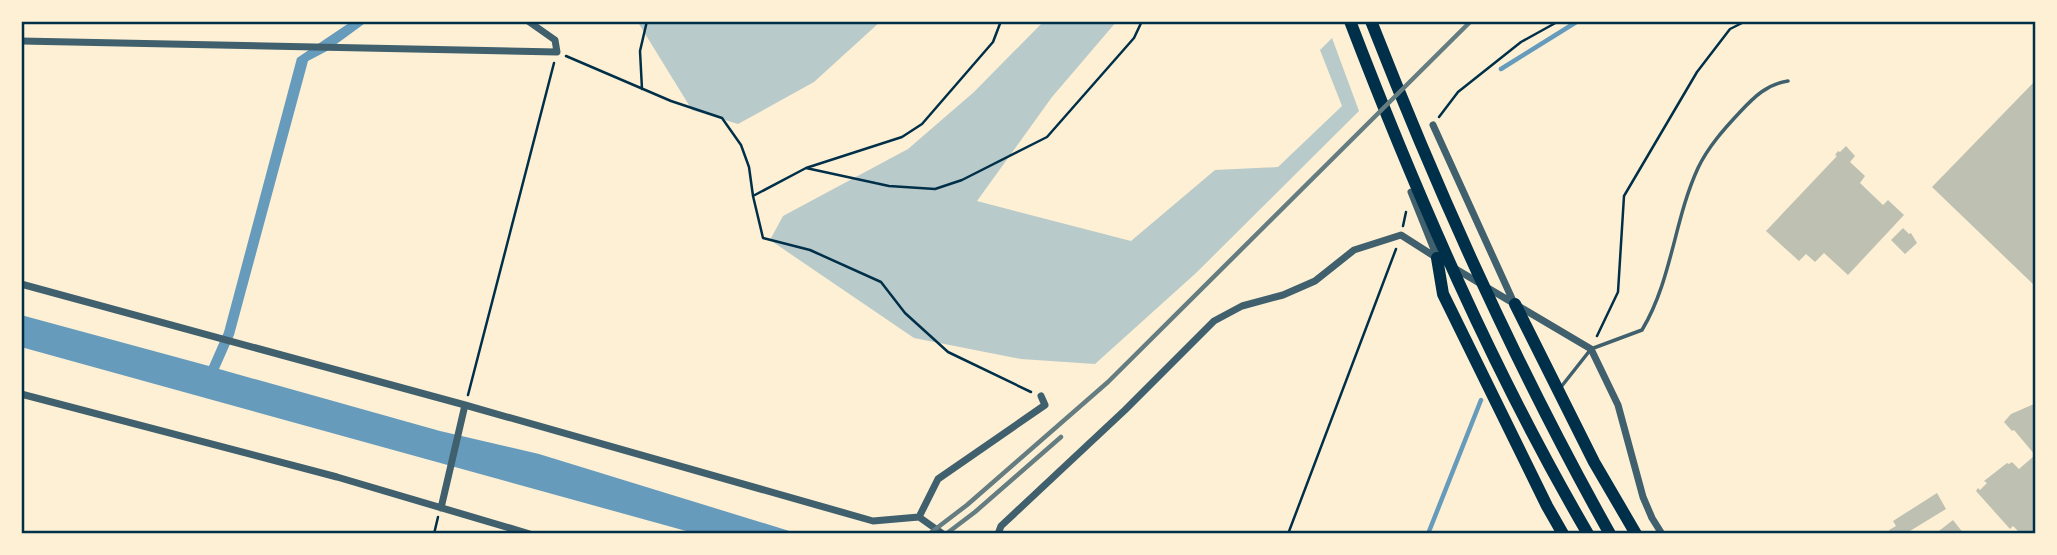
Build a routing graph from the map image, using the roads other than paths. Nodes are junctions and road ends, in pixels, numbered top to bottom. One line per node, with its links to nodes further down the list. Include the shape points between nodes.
1 (528, 21): 4 (street, via 555,40 557,52)
2 (1371, 21): 23 (highway, via 1506,335)
3 (1351, 25): 22 (highway, via 1487,342)
4 (21, 41)
5 (1788, 81): 11 (lane, via 1756,95 1710,148 1698,169 1660,292 1642,330)
6 (1433, 125): 10 (street)
7 (1411, 192): 8 (street)
8 (1437, 258): 10 (street); 20 (street, via 1401,235 1354,250 1315,281 1242,306 1214,321 1001,526); 21 (highway, via 1443,294)
9 (21, 284): 15 (street)
10 (1515, 304): 11 (street); 12 (highway)
11 (1591, 349): 12 (lane); 25 (street, via 1618,405 1643,497)
12 (1559, 391): 24 (highway)
13 (21, 394): 16 (street)
14 (1041, 396): 17 (street, via 1045,405 938,479)
15 (465, 405): 16 (street); 17 (street, via 873,521)
16 (441, 508): 18 (street)
17 (919, 517): 19 (street)
18 (530, 534)
19 (943, 534)
20 (998, 534)
21 (1563, 534)
22 (1588, 534)
23 (1610, 534)
24 (1636, 534)
25 (1662, 534)

